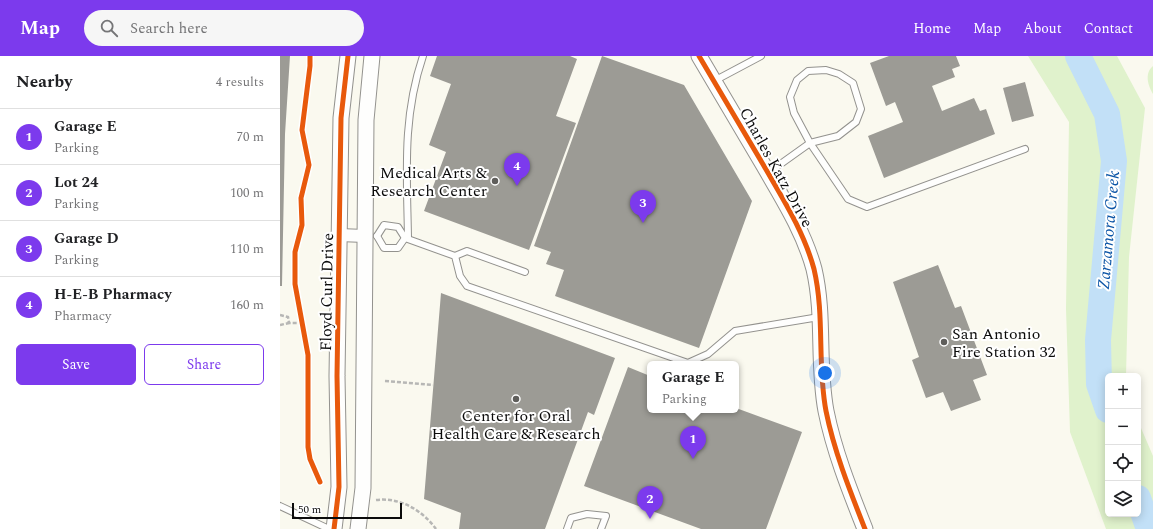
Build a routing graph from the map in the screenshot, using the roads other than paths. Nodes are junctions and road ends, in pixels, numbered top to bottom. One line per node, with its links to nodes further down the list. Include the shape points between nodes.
1 (348, 56): 10 (street, Floyd Curl Drive, via 341,118)
2 (372, 56): 11 (street, via 366,120)
3 (423, 56): 12 (lane, via 414,82 406,140)
4 (699, 56): 6 (street, Charles Katz Drive)
5 (761, 56): 6 (lane)
6 (714, 81): 9 (street, Charles Katz Drive)
7 (810, 143): 7 (lane, via 838,136 856,122 861,109 853,83 839,74 826,70 808,71 797,80 790,97 794,113); 8 (lane, via 848,199 867,207); 9 (lane)
8 (1025, 149)
9 (768, 173): 15 (street, Charles Katz Drive, via 806,245 814,270)
10 (340, 235): 11 (street); 20 (street, Floyd Curl Drive, via 337,376 339,488)
11 (371, 236): 12 (lane, via 384,248 398,248); 12 (lane, via 384,225 398,227); 21 (street, via 364,488)
12 (407, 238): 13 (lane)
13 (455, 256): 14 (lane, via 467,251); 16 (lane, via 460,276 467,286)
14 (525, 272)
15 (821, 317): 17 (lane, via 735,331 708,354); 24 (street, Charles Katz Drive, via 821,370 826,411 842,468)
16 (685, 361)
17 (690, 361)
18 (280, 506): 19 (lane)
19 (329, 529)
20 (334, 529)
21 (358, 529)
22 (567, 529): 23 (lane, via 572,518 587,514 606,516)
23 (601, 529)
24 (865, 529)

